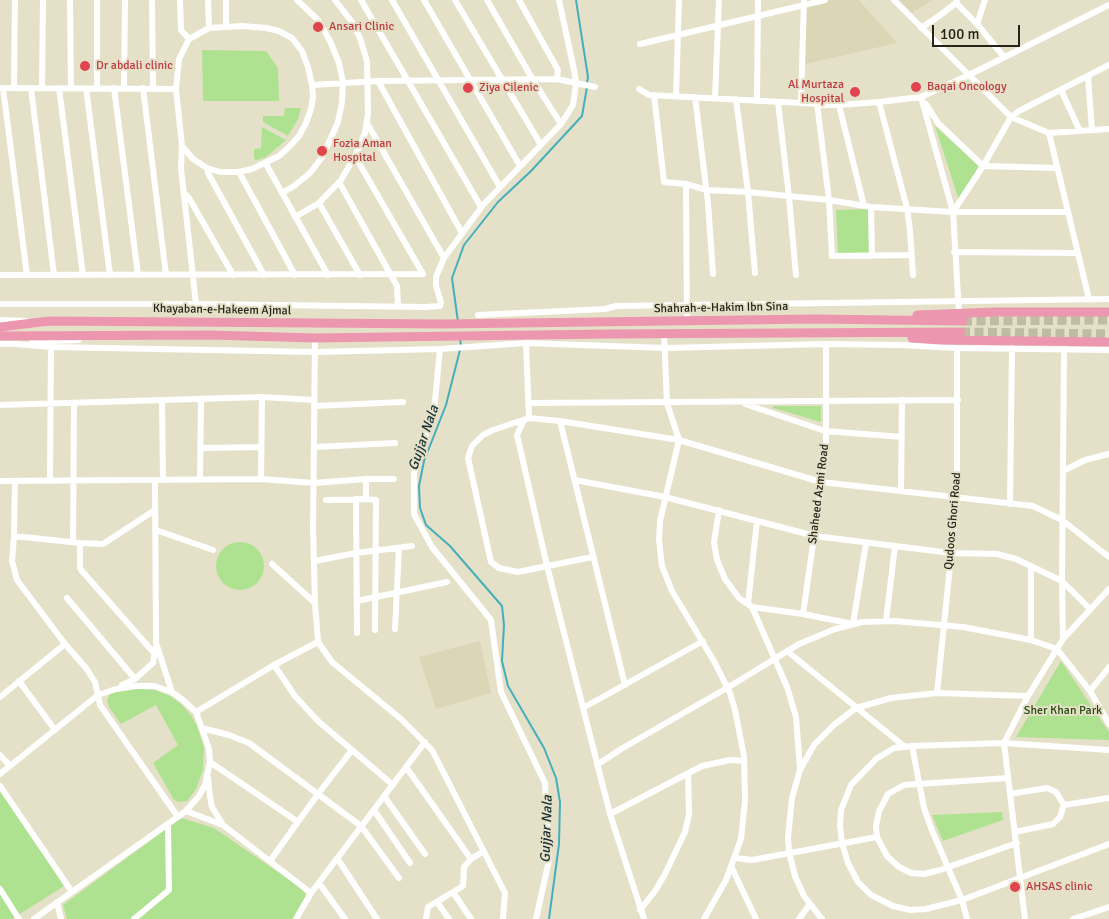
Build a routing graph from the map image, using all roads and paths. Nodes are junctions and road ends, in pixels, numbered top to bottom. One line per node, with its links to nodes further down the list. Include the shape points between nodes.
1 (15, 0): 54 (street)
2 (42, 0): 56 (street)
3 (70, 0): 58 (street)
4 (97, 0): 60 (street)
5 (124, 0): 62 (street)
6 (152, 0): 64 (street)
7 (180, 0): 35 (street, via 181,30)
8 (208, 0): 32 (street)
9 (226, 0): 31 (street)
10 (297, 0): 48 (street, via 318,20 330,41)
11 (335, 0): 44 (street, via 360,38)
12 (361, 0): 46 (street)
13 (392, 0): 49 (street)
14 (424, 0): 47 (street)
15 (455, 0): 42 (street)
16 (487, 0): 43 (street)
17 (519, 0): 41 (street, via 558,70)
18 (559, 0): 50 (street)
19 (679, 0): 34 (street)
20 (719, 0): 30 (street)
21 (758, 0): 28 (street)
22 (825, 0): 26 (street)
23 (894, 0): 33 (street)
24 (985, 0): 29 (street)
25 (956, 1): 29 (street); 33 (street)
26 (804, 2): 28 (street); 76 (street)
27 (1109, 5): 37 (street)
28 (758, 15): 30 (street); 74 (street)
29 (977, 24): 37 (street)
30 (718, 25): 34 (street); 72 (street)
31 (226, 26): 32 (street); 51 (street, via 266,28 292,38 302,51)
32 (209, 28): 35 (street)
33 (921, 28): 39 (street)
34 (678, 35): 36 (street); 69 (street)
35 (189, 39): 66 (street, via 179,59)
36 (640, 44)
37 (1004, 57): 39 (street)
38 (1109, 65): 40 (street)
39 (968, 76): 70 (street); 80 (street)
40 (1088, 76): 67 (street); 84 (street)
41 (557, 79): 43 (street); 50 (street)
42 (503, 80): 43 (street); 47 (street); 87 (street)
43 (533, 80): 82 (street)
44 (369, 81): 45 (street); 48 (street); 81 (street)
45 (378, 81): 46 (street); 112 (street)
46 (409, 81): 49 (street); 107 (street)
47 (471, 81): 49 (street); 91 (street)
48 (343, 82): 51 (street); 102 (street, via 338,122 323,156 310,173)
49 (438, 82): 98 (street)
50 (578, 84): 52 (street); 82 (street, via 573,105)
51 (312, 85): 90 (street, via 311,110 299,136)
52 (595, 87)
53 (2, 88): 54 (street); 120 (street)
54 (14, 88): 55 (street)
55 (31, 88): 56 (street); 121 (street)
56 (42, 88): 57 (street)
57 (59, 88): 58 (street); 122 (street)
58 (71, 88): 59 (street)
59 (86, 88): 60 (street); 123 (street)
60 (97, 88): 61 (street)
61 (114, 88): 62 (street); 124 (street)
62 (124, 88): 63 (street)
63 (144, 88): 64 (street); 125 (street)
64 (153, 88): 66 (street)
65 (639, 89): 68 (street)
66 (176, 90): 88 (street)
67 (1061, 90): 80 (street); 85 (street)
68 (654, 95): 69 (street); 97 (street, via 664,182)
69 (676, 96): 71 (street)
70 (921, 96): 77 (street); 92 (street, via 938,123); 109 (street)
71 (696, 97): 72 (street); 99 (street)
72 (715, 98): 73 (street)
73 (736, 99): 74 (street); 100 (street)
74 (757, 100): 75 (street)
75 (778, 102): 76 (street); 103 (street)
76 (801, 102): 78 (street)
77 (879, 102): 79 (street); 108 (street)
78 (817, 103): 79 (street); 104 (street)
79 (839, 104): 106 (street)
80 (1011, 117): 86 (street); 92 (street)
81 (367, 123): 89 (street); 117 (street)
82 (561, 124): 87 (street)
83 (1109, 129): 84 (street)
84 (1092, 130): 85 (street)
85 (1080, 131): 86 (street)
86 (1049, 133): 94 (street)
87 (541, 145): 91 (street)
88 (182, 146): 93 (street); 101 (street)
89 (355, 156): 96 (street); 132 (street, via 423,274)
90 (266, 164): 95 (street); 102 (street)
91 (520, 166): 98 (street)
92 (983, 166): 94 (street); 109 (street)
93 (207, 168): 95 (street); 128 (street)
94 (1058, 168): 110 (street)
95 (239, 172): 129 (street)
96 (339, 182): 105 (street); 132 (street)
97 (686, 184): 99 (street); 141 (street)
98 (500, 186): 107 (street)
99 (706, 190): 100 (street); 119 (street)
100 (748, 192): 103 (street); 118 (street)
101 (184, 193): 126 (street); 127 (street)
102 (282, 193): 111 (street)
103 (790, 197): 104 (street); 133 (street)
104 (829, 200): 106 (street); 116 (street, via 832,256)
105 (319, 202): 111 (street); 131 (street)
106 (868, 206): 108 (street); 116 (street)
107 (481, 207): 112 (street)
108 (907, 208): 109 (street); 115 (street)
109 (953, 212): 110 (street); 113 (street)
110 (1067, 212): 114 (street)
111 (295, 217): 130 (street)
112 (462, 233): 117 (street)
113 (954, 252): 114 (street); 138 (street)
114 (1077, 253): 136 (street)
115 (911, 255): 116 (street); 134 (street)
116 (872, 256)
117 (444, 258): 142 (street, via 436,277 440,306)
118 (756, 273)
119 (712, 274)
120 (27, 275): 121 (street); 135 (street)
121 (54, 275): 122 (street)
122 (83, 275): 123 (street)
123 (110, 275): 124 (street)
124 (138, 275): 125 (street)
125 (166, 275): 126 (street)
126 (193, 275): 127 (street); 140 (street)
127 (233, 275): 128 (street)
128 (264, 275): 129 (street)
129 (295, 275): 130 (street)
130 (328, 275): 131 (street)
131 (360, 275): 132 (street)
132 (392, 275): 142 (street, via 397,286)
133 (796, 275)
134 (912, 275)
135 (0, 276)
136 (1089, 299): 137 (street); 138 (street)
137 (1109, 299)
138 (958, 302): 141 (street); 144 (street)
139 (0, 304): 140 (street)
140 (196, 304): 142 (street)
141 (687, 305): 145 (street, via 616,306); 147 (street)
142 (398, 306)
143 (1109, 312): 144 (highway, Shahrah-e-Hakim Ibn Sina)
144 (961, 317): 147 (highway, Shahrah-e-Hakim Ibn Sina)
145 (479, 319): 147 (highway, Shahrah-e-Hakim Ibn Sina); 149 (highway, Shahrah-e-Hakim Ibn Sina)
146 (0, 320): 148 (street)
147 (687, 320)
148 (49, 321): 149 (highway, Khayaban-e-Hakeem Ajmal); 150 (highway, Khayaban-e-Hakeem Ajmal)
149 (444, 324)
150 (0, 326)
151 (960, 332): 152 (highway, Shahrah-e-Hakim Ibn Sina)
152 (856, 333): 153 (highway, Shahrah-e-Hakim Ibn Sina); 163 (highway)
153 (664, 334): 156 (highway, Shahrah-e-Hakim Ibn Sina); 164 (street)
154 (0, 336): 155 (highway, Khayaban-e-Hakeem Ajmal)
155 (140, 336): 157 (highway, Khayaban-e-Hakeem Ajmal); 161 (street)
156 (440, 336): 157 (highway, Khayaban-e-Hakeem Ajmal)
157 (315, 338): 170 (street)
158 (1109, 342): 163 (highway)
159 (526, 343): 164 (street); 167 (street); 183 (street)
160 (0, 344): 161 (street)
161 (51, 344): 170 (street); 180 (street)
162 (826, 344): 164 (street); 165 (street); 174 (street, Shaheed Azmi Road)
163 (987, 344): 165 (street); 166 (street)
164 (665, 348): 178 (street)
165 (957, 348): 176 (street, Qudoos Ghori Road)
166 (1012, 348): 168 (street); 215 (street)
167 (440, 349): 170 (street); 356 (street, via 434,411 414,473 414,514 432,548 491,620 501,692 545,783 549,860)
168 (1064, 349): 169 (street); 195 (street)
169 (1109, 350)
170 (315, 352): 182 (street)
171 (262, 397): 172 (street); 182 (street); 191 (street)
172 (201, 399): 173 (street); 193 (street)
173 (162, 400): 181 (street); 199 (street)
174 (825, 400): 175 (street); 179 (street); 187 (street, Shaheed Azmi Road)
175 (902, 400): 176 (street); 188 (street)
176 (958, 400): 211 (street, Qudoos Ghori Road)
177 (403, 402): 182 (street)
178 (667, 402): 179 (street); 183 (street); 189 (street)
179 (740, 402): 187 (street)
180 (50, 403): 181 (street); 184 (street); 205 (street)
181 (74, 403): 206 (street)
182 (314, 403): 192 (street)
183 (529, 403): 185 (street)
184 (0, 405)
185 (526, 419): 186 (street); 236 (street, via 516,435); 236 (street, via 483,435 472,446 468,458 491,562 499,568 518,572)
186 (560, 422): 189 (street); 202 (street)
187 (825, 431): 188 (street); 207 (street, Shaheed Azmi Road, via 826,453)
188 (902, 437): 209 (street)
189 (679, 440): 207 (street); 210 (street)
190 (395, 443): 192 (street)
191 (261, 447): 193 (street); 201 (street)
192 (314, 447): 208 (street)
193 (201, 448): 200 (street)
194 (1109, 454): 195 (street, via 1085,460)
195 (1063, 471): 218 (street)
196 (366, 479): 197 (street); 208 (street); 213 (street)
197 (394, 479)
198 (155, 480): 199 (street); 206 (street); 216 (street)
199 (163, 480): 200 (street)
200 (200, 480): 201 (street)
201 (261, 480): 208 (street)
202 (575, 480): 210 (street); 232 (street)
203 (0, 481): 204 (street)
204 (15, 481): 205 (street); 221 (street)
205 (50, 481): 206 (street)
206 (75, 481): 223 (street)
207 (821, 482): 209 (street); 222 (street, Shaheed Azmi Road)
208 (314, 483): 234 (street)
209 (901, 491): 211 (street)
210 (665, 497): 217 (street); 257 (street, via 659,540 662,566 672,591)
211 (958, 498): 215 (street); 231 (street, Qudoos Ghori Road)
212 (356, 499): 213 (street); 214 (street); 230 (street)
213 (366, 499): 229 (street, via 376,500)
214 (326, 500)
215 (1010, 504): 218 (street, via 1033,506)
216 (156, 510): 220 (street); 223 (street, via 103,544)
217 (719, 510): 219 (street); 246 (street, via 715,534 717,560 725,579 739,598)
218 (1062, 520): 233 (street); 238 (street)
219 (757, 521): 222 (street); 246 (street)
220 (156, 530): 228 (street); 259 (street)
221 (14, 536): 223 (street); 260 (street, via 12,562 17,580)
222 (815, 536): 224 (street); 248 (street, Shaheed Azmi Road)
223 (76, 543): 263 (street, via 82,572)
224 (866, 543): 226 (street); 250 (street)
225 (412, 546): 227 (street)
226 (895, 546): 231 (street); 249 (street)
227 (400, 548): 229 (street); 241 (street)
228 (213, 550)
229 (376, 550): 230 (street); 242 (street)
230 (356, 553): 234 (street); 244 (street)
231 (951, 553): 237 (street, via 997,554); 251 (street, Qudoos Ghori Road)
232 (592, 557): 236 (street); 269 (street)
233 (1109, 557)
234 (315, 561): 245 (street)
235 (272, 564): 245 (street)
236 (547, 566): 278 (street)
237 (1031, 566): 238 (street); 256 (street)
238 (1062, 581): 247 (street); 255 (street)
239 (448, 582): 241 (street)
240 (1109, 589): 247 (street)
241 (397, 593): 242 (street); 252 (street)
242 (375, 597): 244 (street); 253 (street)
243 (67, 598): 267 (street)
244 (357, 601): 254 (street)
245 (315, 602): 258 (street)
246 (750, 605): 248 (street); 264 (street)
247 (1090, 609): 255 (street)
248 (803, 614): 250 (street)
249 (886, 621): 250 (street); 251 (street)
250 (853, 624): 262 (street)
251 (944, 625): 256 (street); 274 (street, Qudoos Ghori Road)
252 (395, 629)
253 (375, 630)
254 (357, 633)
255 (1063, 639): 261 (street)
256 (1031, 640): 261 (street)
257 (703, 641): 269 (street); 270 (street)
258 (318, 642): 265 (street); 284 (street, via 332,662)
259 (156, 643): 263 (street); 273 (street)
260 (65, 644): 268 (street); 275 (street, via 86,668 95,682)
261 (1057, 649): 272 (street); 276 (street)
262 (787, 651): 264 (street); 279 (street)
263 (154, 653): 267 (street, via 153,663)
264 (774, 659): 270 (street); 295 (street, via 796,717)
265 (274, 665): 280 (street); 287 (street, via 295,696)
266 (1109, 667): 272 (street)
267 (135, 679): 271 (street)
268 (19, 681): 277 (street); 283 (street)
269 (625, 685): 278 (street)
270 (727, 688): 290 (street, via 736,710); 292 (street)
271 (116, 689): 273 (street, via 154,686); 275 (street)
272 (1090, 691): 281 (street)
273 (172, 692): 280 (street)
274 (937, 693): 276 (street); 279 (street, via 891,698)
275 (98, 695): 283 (street); 311 (street, via 100,705)
276 (1028, 696): 285 (street)
277 (0, 697)
278 (583, 708): 292 (street)
279 (856, 708): 286 (street); 295 (street, via 814,745)
280 (196, 712): 282 (street)
281 (1109, 724)
282 (202, 728): 291 (street); 303 (street, via 249,743)
283 (55, 730): 293 (street)
284 (425, 742): 294 (street); 321 (street)
285 (1004, 743): 286 (street); 288 (street); 299 (street)
286 (909, 746): 300 (street); 318 (street, via 894,748 876,759 851,785 841,810)
287 (352, 750): 301 (street); 303 (street)
288 (1109, 750)
289 (0, 755): 293 (street)
290 (744, 761): 296 (street, via 730,760 702,766); 325 (street, via 744,820)
291 (210, 762): 298 (street); 312 (street)
292 (597, 765): 310 (street)
293 (10, 766): 297 (street)
294 (406, 767): 301 (street); 326 (street)
295 (800, 770): 322 (street, via 792,798)
296 (688, 773): 310 (street); 343 (street, via 689,814 685,832 673,861)
297 (0, 774)
298 (208, 775): 309 (street, via 199,796); 313 (street, via 212,807)
299 (1008, 778): 300 (street); 304 (street)
300 (919, 783): 317 (street, via 904,785 888,794 876,826); 330 (street, via 931,828)
301 (393, 785): 305 (street)
302 (0, 786): 335 (street)
303 (318, 794): 312 (street); 315 (street)
304 (1010, 794): 307 (street, via 1052,789); 316 (street)
305 (384, 796): 308 (street); 323 (street)
306 (1109, 798): 307 (street)
307 (1064, 805): 316 (street, via 1054,824)
308 (374, 810): 315 (street); 328 (street)
309 (186, 811): 311 (street); 313 (street)
310 (610, 814): 343 (street)
311 (178, 817): 314 (street)
312 (298, 822): 327 (street)
313 (223, 824): 327 (street)
314 (168, 825): 335 (street); 350 (street, via 169,890)
315 (361, 826): 324 (street); 331 (street)
316 (1015, 832): 319 (street)
317 (877, 837): 318 (street); 330 (street, via 887,856 911,873 924,874)
318 (842, 843): 322 (street); 338 (street, via 858,882 871,895 893,906 918,910)
319 (1017, 843): 330 (street); 332 (street)
320 (1109, 844): 332 (street)
321 (484, 851): 326 (street); 355 (street, via 505,893)
322 (789, 852): 325 (street, via 752,860); 341 (street, via 795,876)
323 (425, 854)
324 (337, 858): 333 (street); 346 (street)
325 (735, 858): 329 (street)
326 (471, 859): 336 (street, via 464,867 463,886)
327 (270, 861): 337 (street)
328 (410, 862)
329 (731, 866): 358 (street); 359 (street)
330 (949, 867): 338 (street)
331 (399, 878)
332 (1020, 878): 338 (street); 363 (street)
333 (319, 883): 337 (street); 351 (street)
334 (0, 889): 347 (street)
335 (72, 892): 339 (street)
336 (453, 892): 340 (street); 354 (street)
337 (311, 893): 344 (street)
338 (962, 900): 362 (street)
339 (57, 902): 348 (street); 349 (street)
340 (437, 902): 352 (street, via 428,907); 353 (street)
341 (810, 904): 360 (street); 361 (street)
342 (1109, 907): 345 (street)
343 (640, 910): 357 (street)
344 (300, 917)
345 (1084, 917): 364 (street)
346 (373, 918)
347 (19, 919)
348 (34, 919)
349 (61, 919)
350 (134, 919)
351 (345, 919)
352 (426, 919)
353 (449, 919)
354 (471, 919)
355 (503, 919)
356 (536, 919)
357 (644, 919)
358 (704, 919)
359 (756, 919)
360 (800, 919)
361 (822, 919)
362 (967, 919)
363 (1025, 919)
364 (1073, 919)

